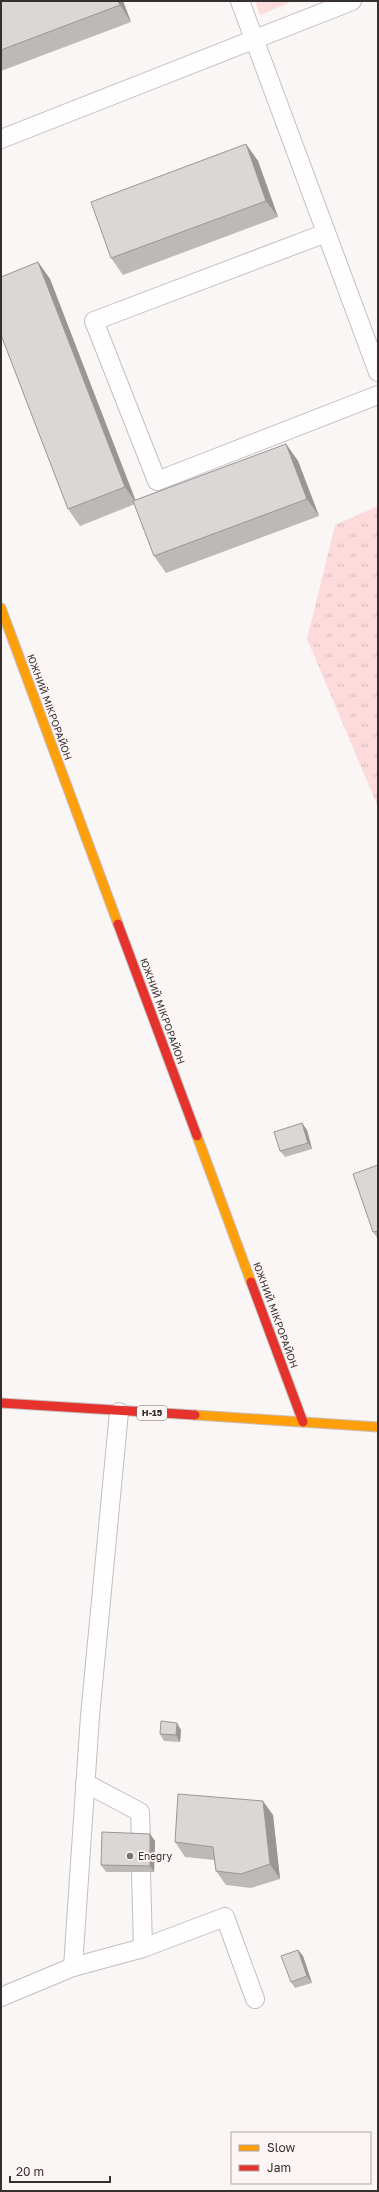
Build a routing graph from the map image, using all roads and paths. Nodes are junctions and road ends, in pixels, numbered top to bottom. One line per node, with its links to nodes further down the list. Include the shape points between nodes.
1 (240, 1): 3 (lane)
2 (352, 1): 3 (lane)
3 (254, 40): 4 (lane); 5 (lane)
4 (1, 139)
5 (326, 233): 6 (lane); 7 (lane, via 94,321 157,481)
6 (378, 372)
7 (378, 396)
8 (1, 608): 11 (street, ЮЖНИЙ МІКРОРАЙОН)
9 (1, 1403): 10 (street, Н-15)
10 (119, 1412): 11 (street, Н-15); 13 (lane)
11 (303, 1422): 12 (street, Н-15)
12 (378, 1427)
13 (85, 1783): 14 (lane, via 140,1812); 17 (lane)
14 (141, 1840)
15 (141, 1872): 16 (lane)
16 (142, 1948): 17 (lane); 19 (lane, via 225,1917)
17 (73, 1967): 18 (lane)
18 (1, 1997)
19 (255, 1999)

